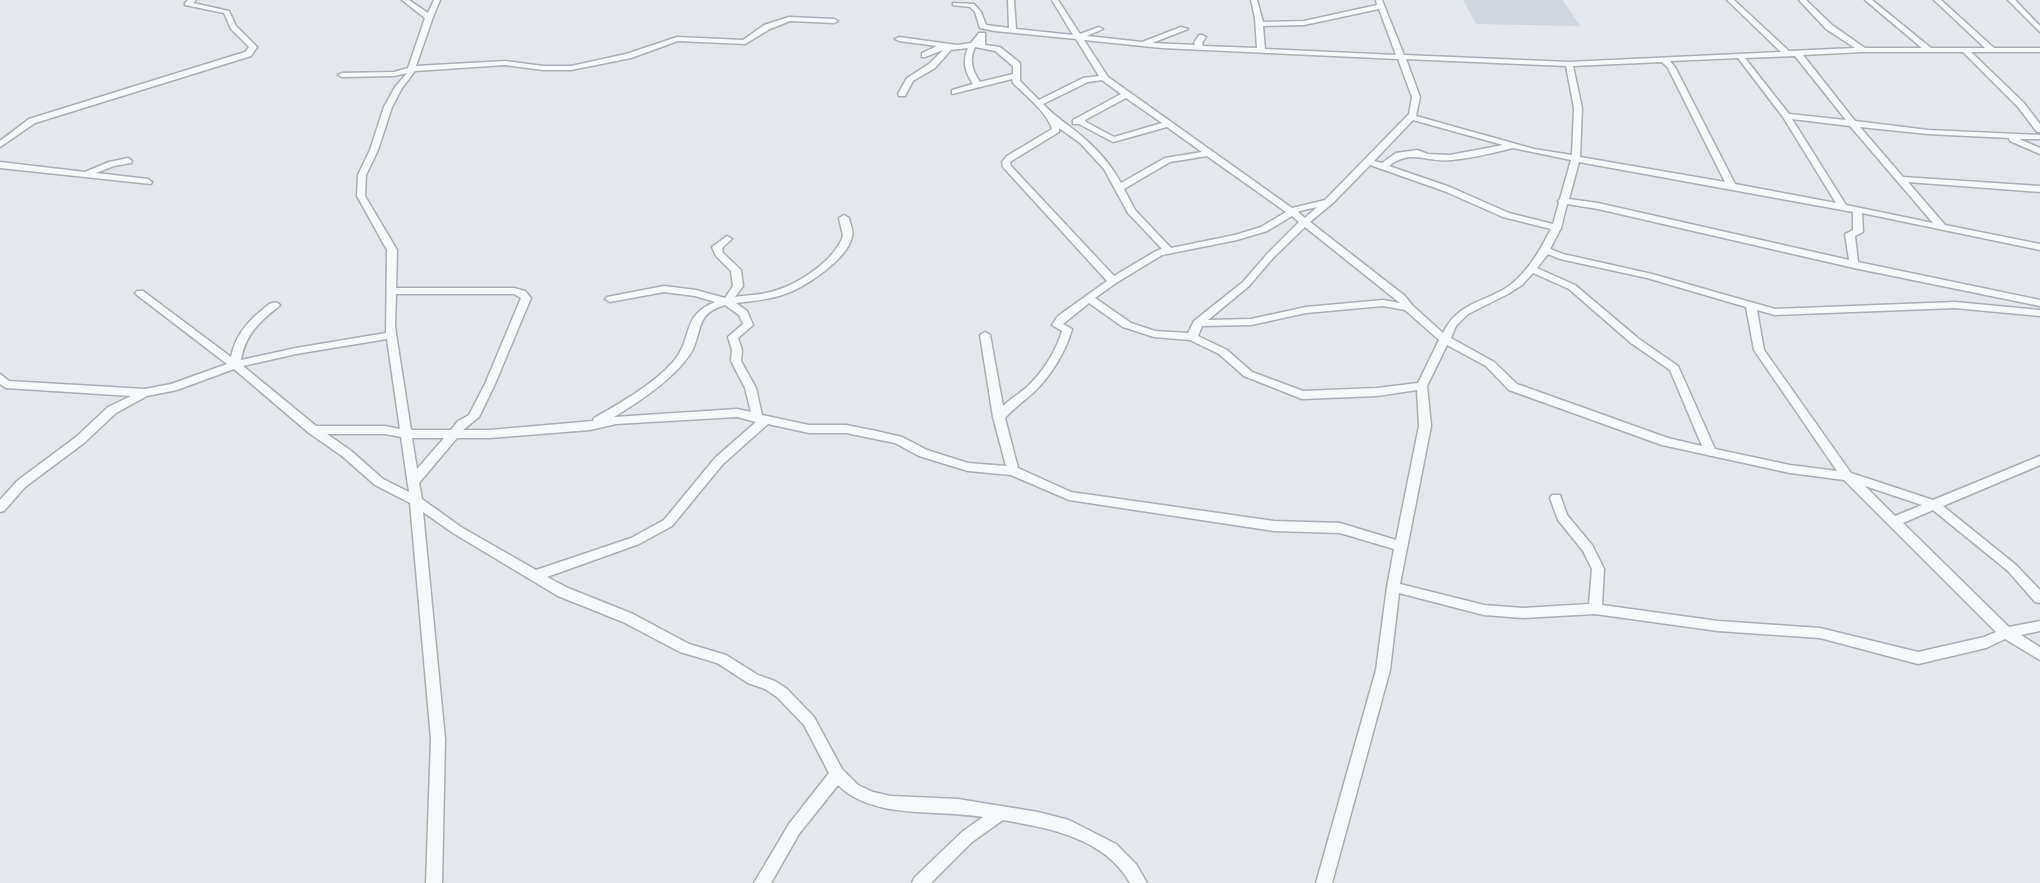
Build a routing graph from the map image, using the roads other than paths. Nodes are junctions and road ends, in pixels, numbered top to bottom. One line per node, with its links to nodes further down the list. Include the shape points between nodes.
1 (179, 0): 12 (street)
2 (405, 0): 15 (street)
3 (437, 0): 15 (street)
4 (1011, 0): 22 (street)
5 (1055, 0): 24 (street)
6 (1252, 0): 17 (street)
7 (1730, 0): 36 (street)
8 (1802, 0): 30 (street, via 1829,27)
9 (1868, 0): 31 (street)
10 (1938, 0): 33 (street)
11 (2011, 0): 21 (street)
12 (190, 2): 64 (street, via 227,12 233,30 253,47 248,54 32,121)
13 (1380, 3): 17 (street, via 1346,16 1304,23); 39 (street)
14 (955, 4): 18 (street, via 972,5 983,26)
15 (429, 17): 43 (street)
16 (834, 22): 43 (street, via 789,19 766,28 745,42 677,39 628,56 571,68 506,63)
17 (1258, 24): 35 (street)
18 (995, 29): 22 (street); 28 (street, via 988,31)
19 (1099, 29): 24 (street)
20 (1184, 29): 26 (street)
21 (2040, 30)
22 (1013, 31): 24 (street)
23 (1202, 37): 29 (street, via 1198,43)
24 (1078, 38): 26 (street); 46 (street)
25 (899, 39): 27 (street)
26 (1141, 45): 29 (street)
27 (954, 46): 28 (street); 38 (street, via 938,48); 51 (street, via 910,80)
28 (977, 46): 45 (street, via 997,49 1014,62 1017,65); 48 (street, via 967,53 967,62)
29 (1200, 48): 35 (street)
30 (1863, 50): 31 (street); 37 (street)
31 (1929, 50): 32 (street)
32 (1965, 50): 33 (street); 61 (street, via 2021,105)
33 (1992, 50): 34 (street)
34 (2040, 50)
35 (1261, 51): 39 (street)
36 (1788, 54): 37 (street); 40 (street)
37 (1798, 54): 58 (street)
38 (925, 55)
39 (1401, 57): 42 (street); 55 (street, via 1416,97)
40 (1741, 57): 41 (street); 54 (street)
41 (1664, 60): 42 (street); 76 (street, via 1671,67)
42 (1568, 64): 68 (street, via 1578,108)
43 (415, 67): 44 (street, via 376,75); 95 (street, via 388,107 362,175 361,196 392,250)
44 (342, 75)
45 (1016, 76): 47 (street); 49 (street, via 1016,81)
46 (1104, 77): 52 (street); 53 (street, via 1086,80)
47 (994, 82): 48 (street); 49 (street, via 1008,83)
48 (978, 85): 50 (street)
49 (1025, 90): 53 (street)
50 (955, 92)
51 (902, 94)
52 (1127, 94): 57 (street); 59 (street)
53 (1037, 104): 56 (street)
54 (1786, 116): 58 (street); 81 (street)
55 (1412, 117): 65 (street); 70 (street)
56 (1053, 119): 60 (street); 94 (street, via 1056,130 1010,158 1006,162 1007,167)
57 (1081, 119): 59 (street, via 1090,128 1113,140); 60 (street)
58 (1852, 123): 62 (street, via 1928,132); 74 (street)
59 (1168, 124): 67 (street)
60 (1064, 128): 77 (street, via 1083,141 1108,168)
61 (2040, 130)
62 (2005, 136): 63 (street); 66 (street)
63 (2040, 137)
64 (0, 145)
65 (1512, 146): 68 (street); 72 (street, via 1452,157 1426,158 1417,152 1396,156)
66 (2040, 151)
67 (1208, 153): 77 (street, via 1168,160); 83 (street)
68 (1576, 158): 76 (street); 80 (street)
69 (128, 161): 73 (street)
70 (1367, 161): 72 (street); 79 (street)
71 (0, 165): 73 (street)
72 (1382, 167): 87 (street, via 1448,189 1506,215)
73 (84, 176): 75 (street)
74 (1901, 179): 78 (street); 86 (street)
75 (148, 182)
76 (1732, 187): 81 (street)
77 (1119, 188): 91 (street, via 1131,212)
78 (2040, 189)
79 (1331, 200): 83 (street); 85 (street)
80 (1562, 201): 87 (street); 92 (street, via 1598,206)
81 (1843, 207): 82 (street)
82 (1856, 210): 86 (street); 92 (street, via 1858,232 1850,234)
83 (1292, 212): 85 (street); 91 (street, via 1264,229)
84 (844, 218): 99 (street, via 848,236 841,250 824,266 781,293)
85 (1304, 222): 103 (street, via 1402,298); 105 (street, via 1246,284)
86 (1942, 227): 89 (street)
87 (1556, 228): 90 (street)
88 (727, 239): 99 (street, via 717,247 719,254 736,270 738,286)
89 (2040, 247)
90 (1545, 250): 93 (street); 102 (street)
91 (1169, 251): 94 (street, via 1159,253)
92 (1854, 265): 100 (street)
93 (1533, 270): 109 (street, via 1505,292 1464,312); 120 (street, via 1572,287 1635,342 1674,368)
94 (1113, 281): 97 (street)
95 (391, 291): 107 (street); 119 (street, via 514,291 526,298 473,418)
96 (140, 294): 110 (street)
97 (1088, 298): 108 (street, via 1126,325 1154,334); 114 (street, via 1056,325 1066,329 1056,357 1031,389)
98 (610, 299): 99 (street, via 664,289 696,293)
99 (727, 302): 115 (street, via 743,313 748,326 733,338 736,361 748,379); 116 (street, via 703,312 692,327 686,352 655,386)
100 (2040, 303)
101 (276, 305): 110 (street, via 252,323 238,345)
102 (1751, 305): 104 (street, via 1775,312 1956,305); 123 (street, via 1759,350)
103 (1408, 308): 105 (street, via 1383,303 1306,310 1251,322); 109 (street)
104 (2040, 313)
105 (1198, 323): 108 (street)
106 (985, 334): 114 (street)
107 (392, 335): 110 (street); 118 (street)
108 (1192, 337): 112 (street, via 1223,352 1248,374 1302,395 1377,392)
109 (1444, 339): 112 (street); 120 (street, via 1490,364 1513,387 1666,442)
110 (235, 365): 113 (street, via 172,388); 117 (street)
111 (0, 378): 113 (street, via 6,384)
112 (1422, 386): 130 (street, via 1425,426)
113 (145, 393): 128 (street, via 112,410 80,440 21,484)
114 (999, 417): 122 (street)
115 (761, 419): 116 (street, via 728,414 616,420); 122 (street, via 809,429 846,429 876,435 898,440 923,453 968,467); 131 (street, via 719,461 668,523 635,541)
116 (590, 426): 119 (street)
117 (313, 430): 118 (street, via 385,430); 126 (street, via 379,482)
118 (407, 434): 119 (street); 124 (street)
119 (454, 434): 124 (street)
120 (1711, 453): 123 (street, via 1790,469)
121 (2040, 460): 127 (street)
122 (1013, 471): 130 (street, via 1069,496 1274,526 1340,528)
123 (1847, 476): 127 (street); 129 (street)
124 (413, 482): 126 (street)
125 (1556, 498): 134 (street, via 1562,517 1588,548 1598,569)
126 (416, 501): 131 (street); 140 (street, via 438,739)
127 (1934, 505): 129 (street); 133 (street, via 2012,568)
128 (0, 508)
129 (1894, 522): 136 (street)
130 (1402, 546): 132 (street)
131 (535, 576): 138 (street, via 685,648 721,659 753,679 770,685 809,720)
132 (1393, 587): 134 (street, via 1484,610 1523,613); 144 (street, via 1383,670)
133 (2040, 598)
134 (1595, 610): 136 (street, via 1718,626 1820,633 1918,658 1986,642)
135 (2040, 626): 136 (street)
136 (2006, 633): 137 (street)
137 (2040, 654)
138 (837, 774): 139 (street, via 853,790 891,804 958,806); 141 (street, via 794,829)
139 (999, 814): 142 (street, via 967,837); 143 (street, via 1046,821 1091,837 1123,860)
140 (434, 883)
141 (762, 883)
142 (920, 883)
143 (1139, 883)
144 (1324, 883)

